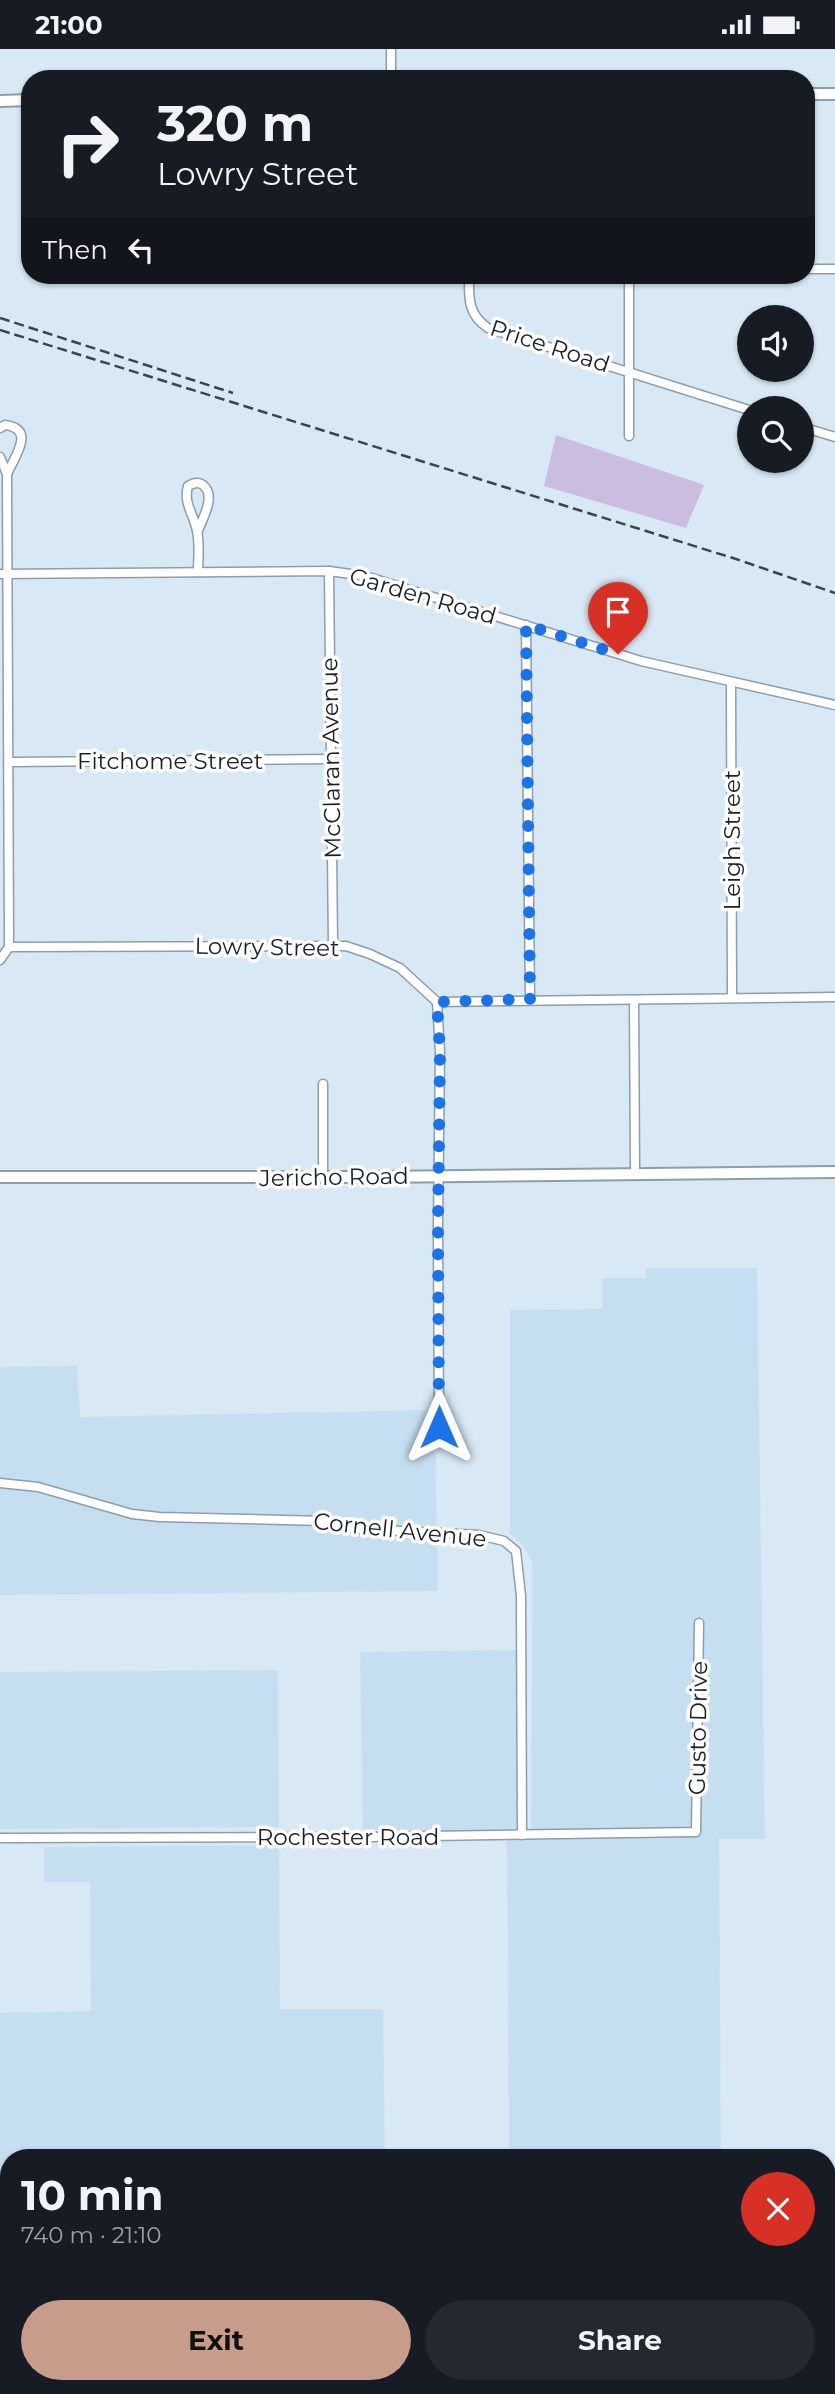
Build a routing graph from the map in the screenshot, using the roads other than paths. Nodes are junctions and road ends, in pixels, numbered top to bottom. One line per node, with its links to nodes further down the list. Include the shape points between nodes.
1 (391, 49): 2 (street)
2 (391, 70)
3 (815, 94): 4 (main road)
4 (835, 94)
5 (21, 100): 6 (main road)
6 (0, 101)
7 (815, 269): 8 (street)
8 (835, 269)
9 (470, 284): 11 (street, Price Road, via 471,311 488,328)
10 (629, 284): 11 (street)
11 (629, 372): 12 (street, Price Road); 15 (street)
12 (737, 406)
13 (0, 428): 18 (street, via 13,426 22,436)
14 (814, 431): 16 (street)
15 (629, 436)
16 (835, 437)
17 (0, 457): 18 (street)
18 (7, 474): 22 (street)
19 (198, 531): 19 (street, via 209,497 207,488 194,483 186,495); 21 (street)
20 (329, 571): 21 (street, Garden Road); 23 (street, Garden Road, via 365,576); 26 (street, McClaran Avenue)
21 (198, 572): 22 (street, Garden Road)
22 (4, 574): 27 (street)
23 (526, 625): 24 (street, Garden Road, via 641,661); 33 (street)
24 (731, 682): 25 (street, Garden Road); 31 (street, Leigh Street)
25 (835, 705)
26 (331, 759): 27 (street, Fitchome Street); 28 (street, McClaran Avenue)
27 (10, 762): 29 (street)
28 (332, 946): 29 (street, Lowry Street); 35 (street, Lowry Street, via 346,946 393,965)
29 (9, 947): 30 (street)
30 (0, 960)
31 (732, 997): 32 (street); 34 (street)
32 (835, 997)
33 (530, 999): 34 (street); 35 (street)
34 (634, 1000): 38 (street)
35 (437, 1002): 39 (street)
36 (323, 1084): 41 (street)
37 (835, 1172): 38 (main road, Jericho Road)
38 (635, 1174): 39 (main road, Jericho Road)
39 (438, 1176): 41 (main road, Jericho Road); 42 (street)
40 (0, 1177): 41 (main road, Jericho Road)
41 (323, 1177)
42 (439, 1427)
43 (0, 1483): 46 (street, Cornell Avenue, via 38,1487 132,1514 325,1521 342,1528 479,1535 505,1541 516,1551 521,1596)
44 (699, 1623): 45 (street, Gusto Drive)
45 (696, 1832): 46 (street, Rochester Road)
46 (522, 1835): 47 (street, Rochester Road)
47 (0, 1838)

